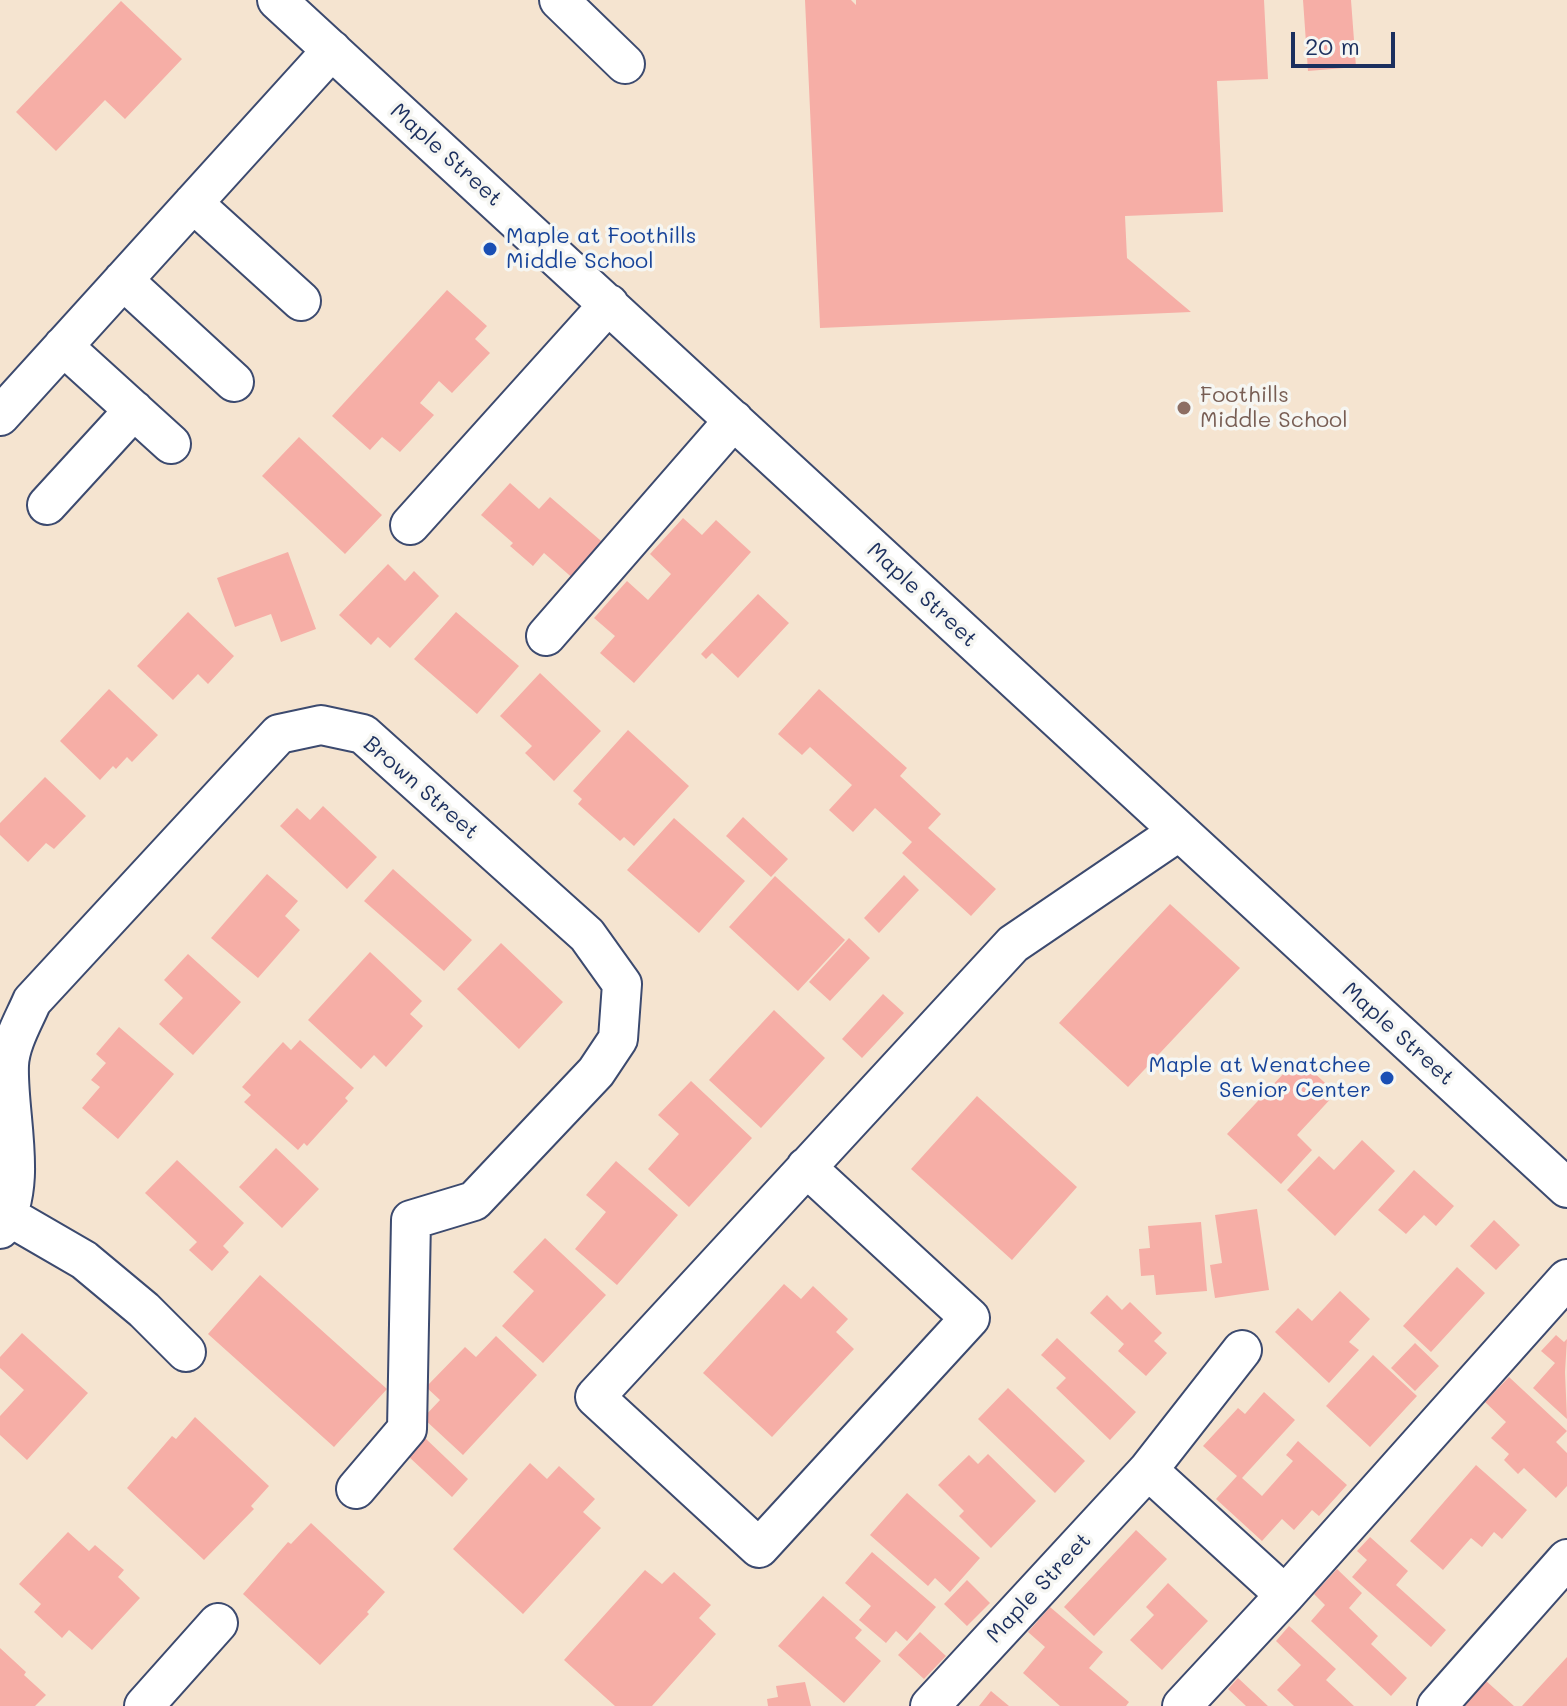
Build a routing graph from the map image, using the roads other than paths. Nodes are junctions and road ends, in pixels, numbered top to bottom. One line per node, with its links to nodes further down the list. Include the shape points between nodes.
1 (559, 0): 4 (street)
2 (295, 6): 3 (street, Maple Street)
3 (332, 50): 5 (street); 8 (street, Maple Street)
4 (625, 64)
5 (193, 203): 6 (street); 7 (street)
6 (123, 280): 9 (street); 10 (street)
7 (301, 301)
8 (609, 304): 13 (street, Maple Street); 16 (street)
9 (63, 346): 11 (street); 12 (street)
10 (234, 382)
11 (134, 410): 14 (street); 15 (street)
12 (0, 416)
13 (734, 420): 17 (street); 18 (street, Maple Street)
14 (171, 444)
15 (47, 505)
16 (410, 525)
17 (546, 636)
18 (1178, 832): 19 (street, via 1013,944); 20 (street, Maple Street)
19 (806, 1167): 19 (street, via 595,1397 759,1548 970,1318)
20 (1567, 1188)
21 (4, 1223): 24 (street, via 84,1260); 26 (street, Brown Street, via 15,1152 9,1062 32,1001 279,734 321,725 363,734 587,935 622,984 618,1039 596,1072 474,1201 411,1220 407,1429)
22 (1567, 1279): 28 (street)
23 (1242, 1350): 25 (street, Maple Street)
24 (186, 1352)
25 (1148, 1470): 28 (street); 31 (street, Maple Street)
26 (356, 1489)
27 (1567, 1559): 33 (street)
28 (1285, 1595): 32 (street)
29 (218, 1623): 30 (street)
30 (144, 1706)
31 (930, 1706)
32 (1182, 1706)
33 (1437, 1706)

